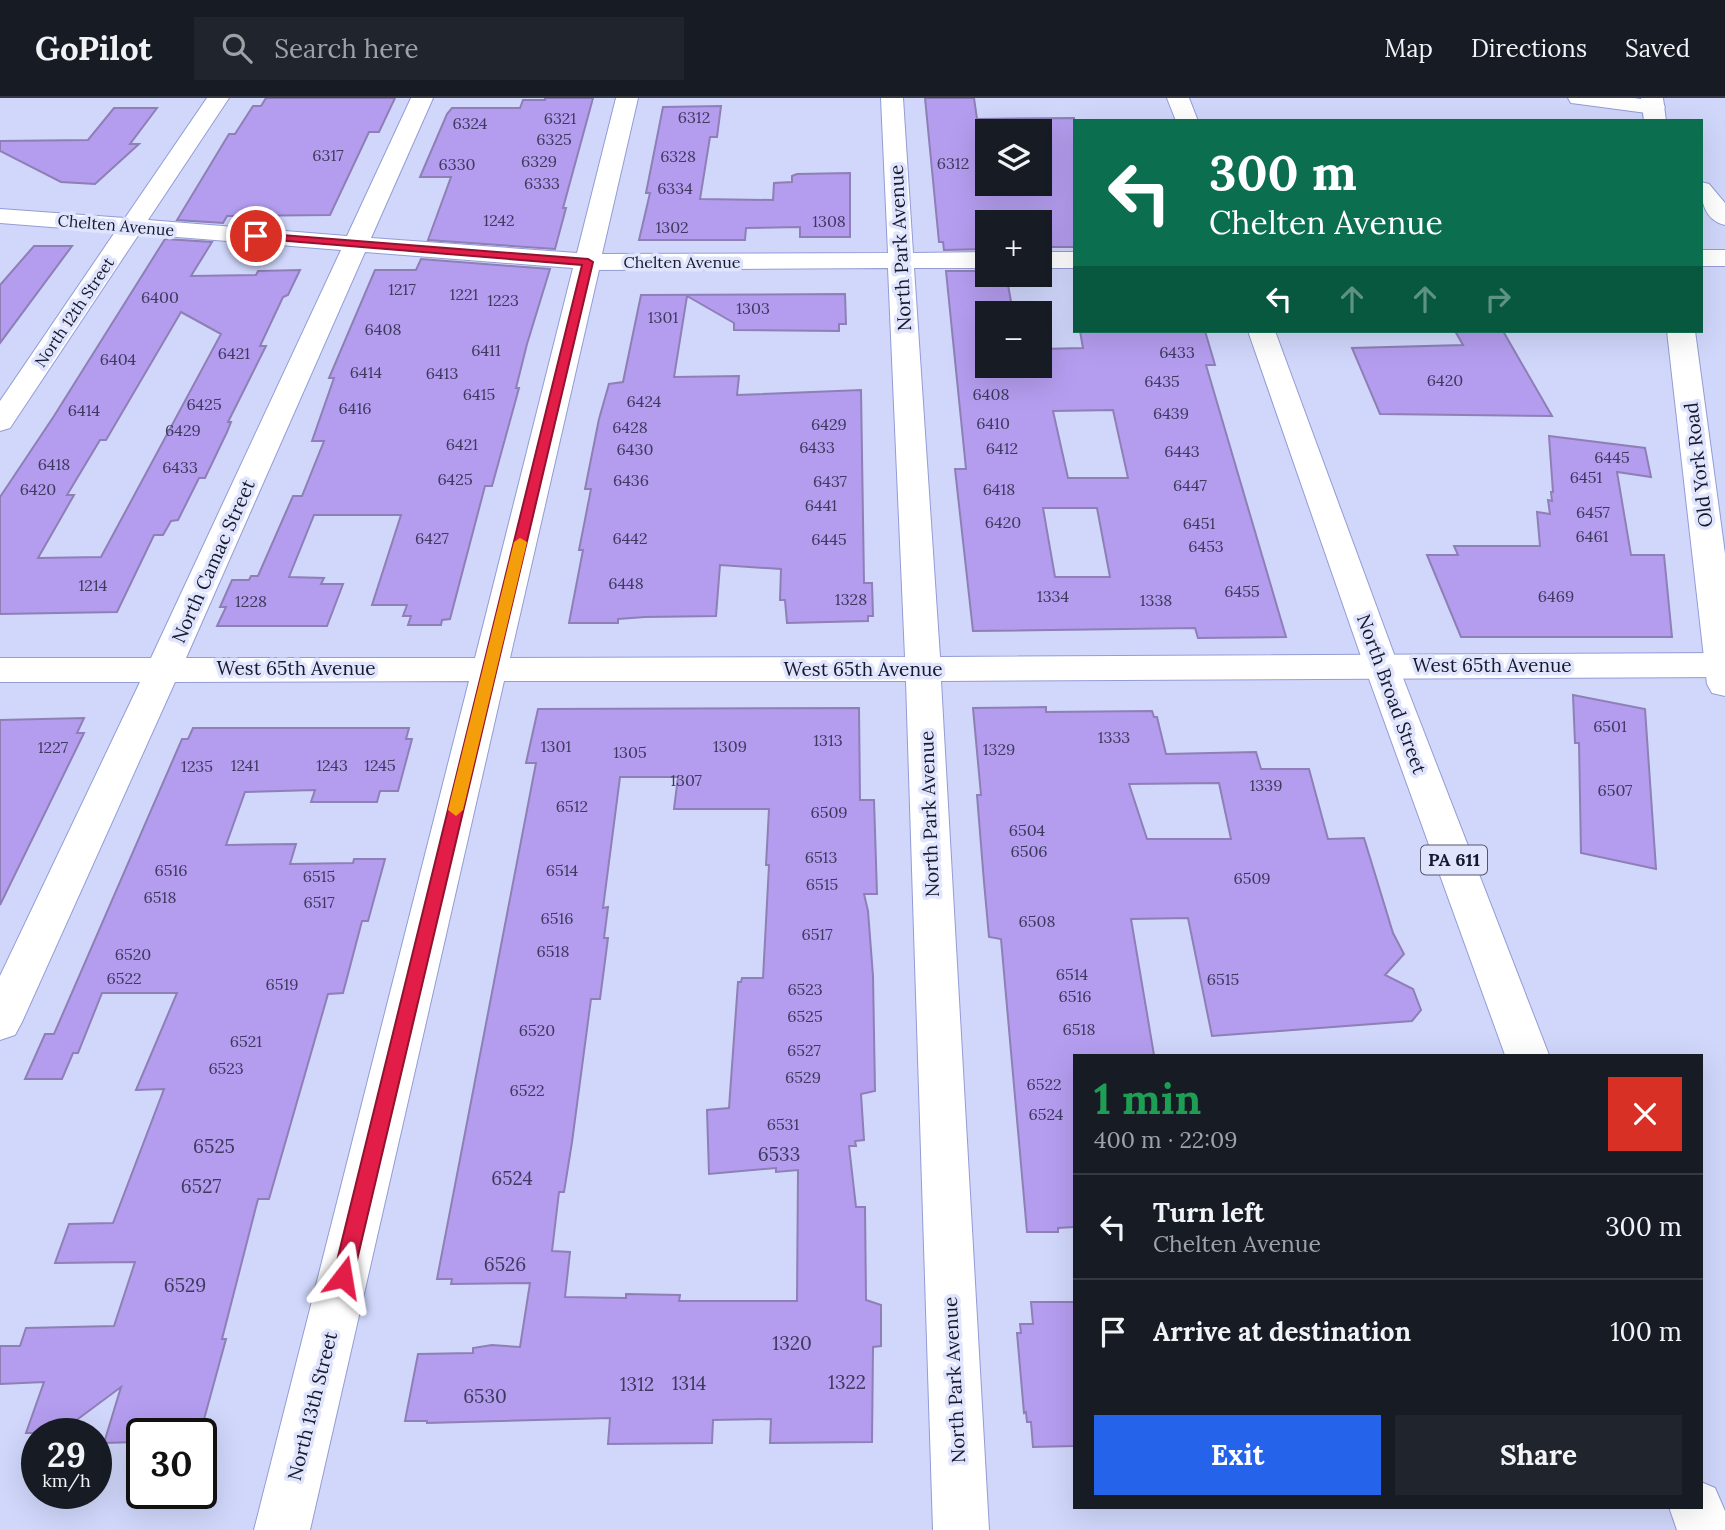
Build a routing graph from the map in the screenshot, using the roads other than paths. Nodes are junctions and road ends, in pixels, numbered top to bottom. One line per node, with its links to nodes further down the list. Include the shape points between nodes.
1 (218, 98): 12 (street, North 12th Street)
2 (422, 98): 13 (street, North Camac Street)
3 (627, 98): 19 (street, North 13th Street)
4 (892, 98): 20 (street, North Park Avenue)
5 (1178, 98): 8 (street)
6 (1579, 98): 7 (street)
7 (1654, 109)
8 (1186, 119)
9 (1703, 191): 11 (street)
10 (0, 216): 12 (street, Chelten Avenue)
11 (1725, 218)
12 (132, 227): 13 (street, Chelten Avenue); 23 (street, North 12th Street)
13 (355, 244): 19 (street, Chelten Avenue); 25 (street, North Camac Street)
14 (1703, 258): 15 (street)
15 (1725, 258)
16 (975, 260): 20 (street, Chelten Avenue)
17 (1052, 260): 18 (street)
18 (1073, 260)
19 (588, 262): 20 (street, Chelten Avenue); 26 (street, North 13th Street)
20 (901, 262): 27 (street, North Park Avenue)
21 (1262, 333): 24 (street, North Broad Street / PA 611)
22 (1681, 333): 29 (street, Old York Road)
23 (0, 422)
24 (1381, 665): 27 (street, West 65th Avenue); 29 (street, West 65th Avenue); 31 (street, North Broad Street / PA 611)
25 (164, 668): 26 (street, West 65th Avenue); 28 (street, West 65th Avenue); 30 (street, North Camac Street)
26 (490, 668): 27 (street, West 65th Avenue); 33 (street, North 13th Street)
27 (923, 669): 34 (street, North Park Avenue)
28 (0, 670)
29 (1724, 671)
30 (0, 1022)
31 (1527, 1054)
32 (1697, 1509): 35 (street)
33 (282, 1530)
34 (961, 1530)
35 (1705, 1530)

